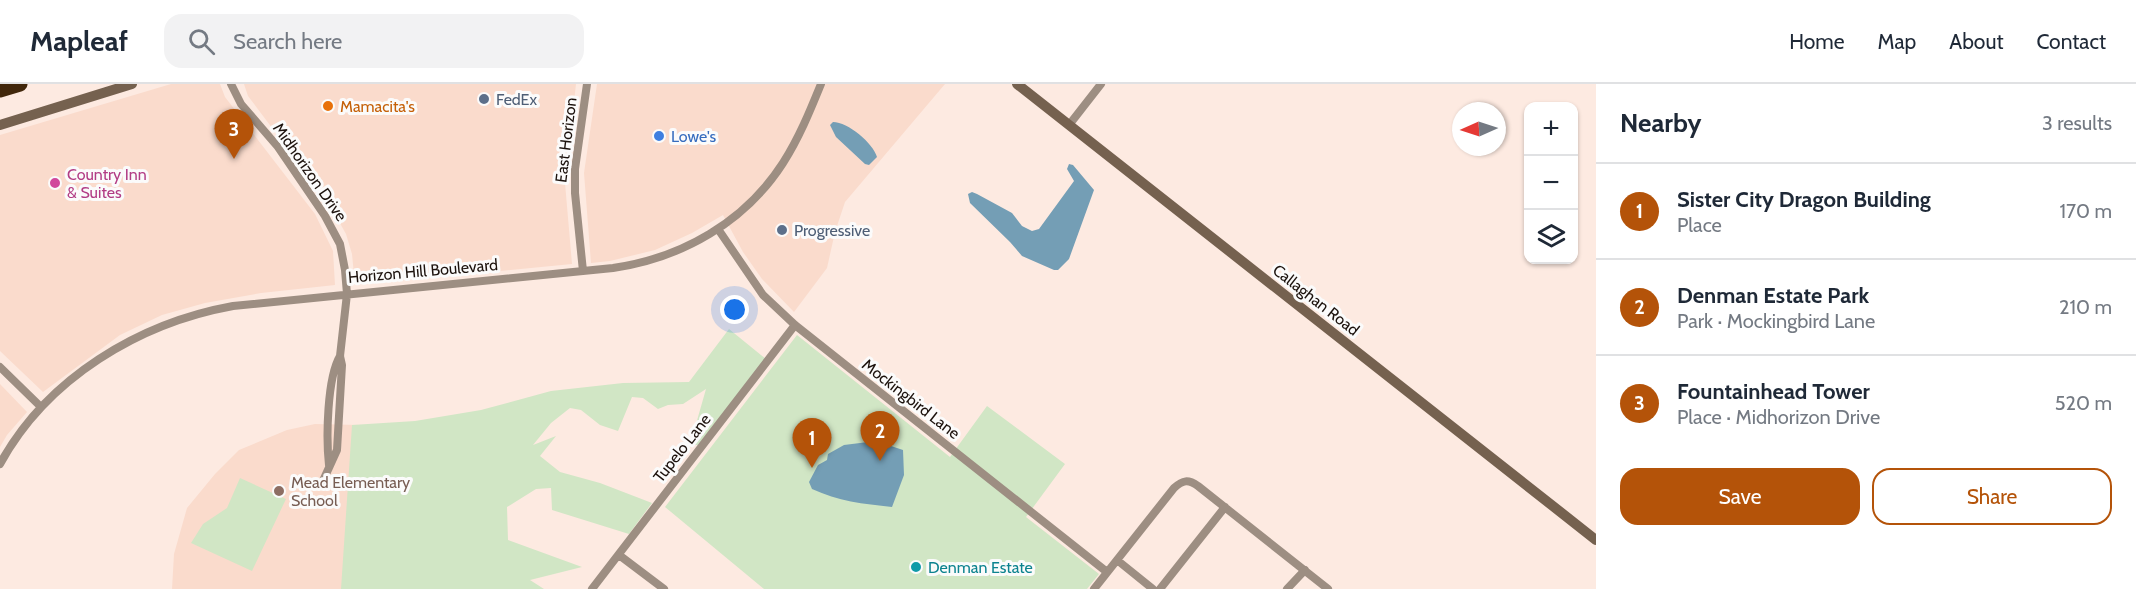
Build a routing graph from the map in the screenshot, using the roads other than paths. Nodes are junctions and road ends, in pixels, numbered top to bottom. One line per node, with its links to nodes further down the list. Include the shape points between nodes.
1 (20, 84): 8 (highway)
2 (132, 84): 9 (main road)
3 (231, 84): 13 (street, Midhorizon Drive, via 241,104 278,147 335,234)
4 (588, 84): 12 (street, East Horizon, via 575,169)
5 (821, 84): 11 (street, Horizon Hill Boulevard, via 797,139 771,181 756,199)
6 (1017, 84): 10 (main road, Callaghan Road)
7 (1101, 84): 10 (street)
8 (0, 90)
9 (0, 125)
10 (1069, 125): 24 (main road, Callaghan Road)
11 (718, 229): 12 (street, Horizon Hill Boulevard, via 689,246 648,262); 14 (street, Mockingbird Lane, via 764,295)
12 (583, 271): 13 (street, Horizon Hill Boulevard)
13 (347, 294): 15 (street, Midhorizon Drive); 17 (street, Horizon Hill Boulevard, via 233,306 158,327 99,359)
14 (795, 325): 25 (street, Tupelo Lane); 28 (street, Mockingbird Lane)
15 (340, 356): 18 (street, Midhorizon Drive, via 335,364); 19 (street, Midhorizon Drive)
16 (0, 367): 17 (street)
17 (41, 407): 20 (street, Horizon Hill Boulevard)
18 (328, 427): 19 (street); 21 (street, Midhorizon Drive)
19 (338, 428): 21 (street, Midhorizon Drive, via 337,450)
20 (0, 464)
21 (329, 468): 22 (street, Midhorizon Drive)
22 (322, 483)
23 (1225, 507): 26 (street, via 1184,481 1174,488); 27 (street); 33 (street)
24 (1596, 540)
25 (619, 555): 29 (street, Tupelo Lane); 30 (street)
26 (1117, 560): 28 (street); 32 (street)
27 (1305, 570): 34 (street); 35 (street)
28 (1107, 572): 31 (street)
29 (592, 589)
30 (664, 589)
31 (1094, 589)
32 (1153, 589)
33 (1160, 589)
34 (1287, 589)
35 (1329, 589)

